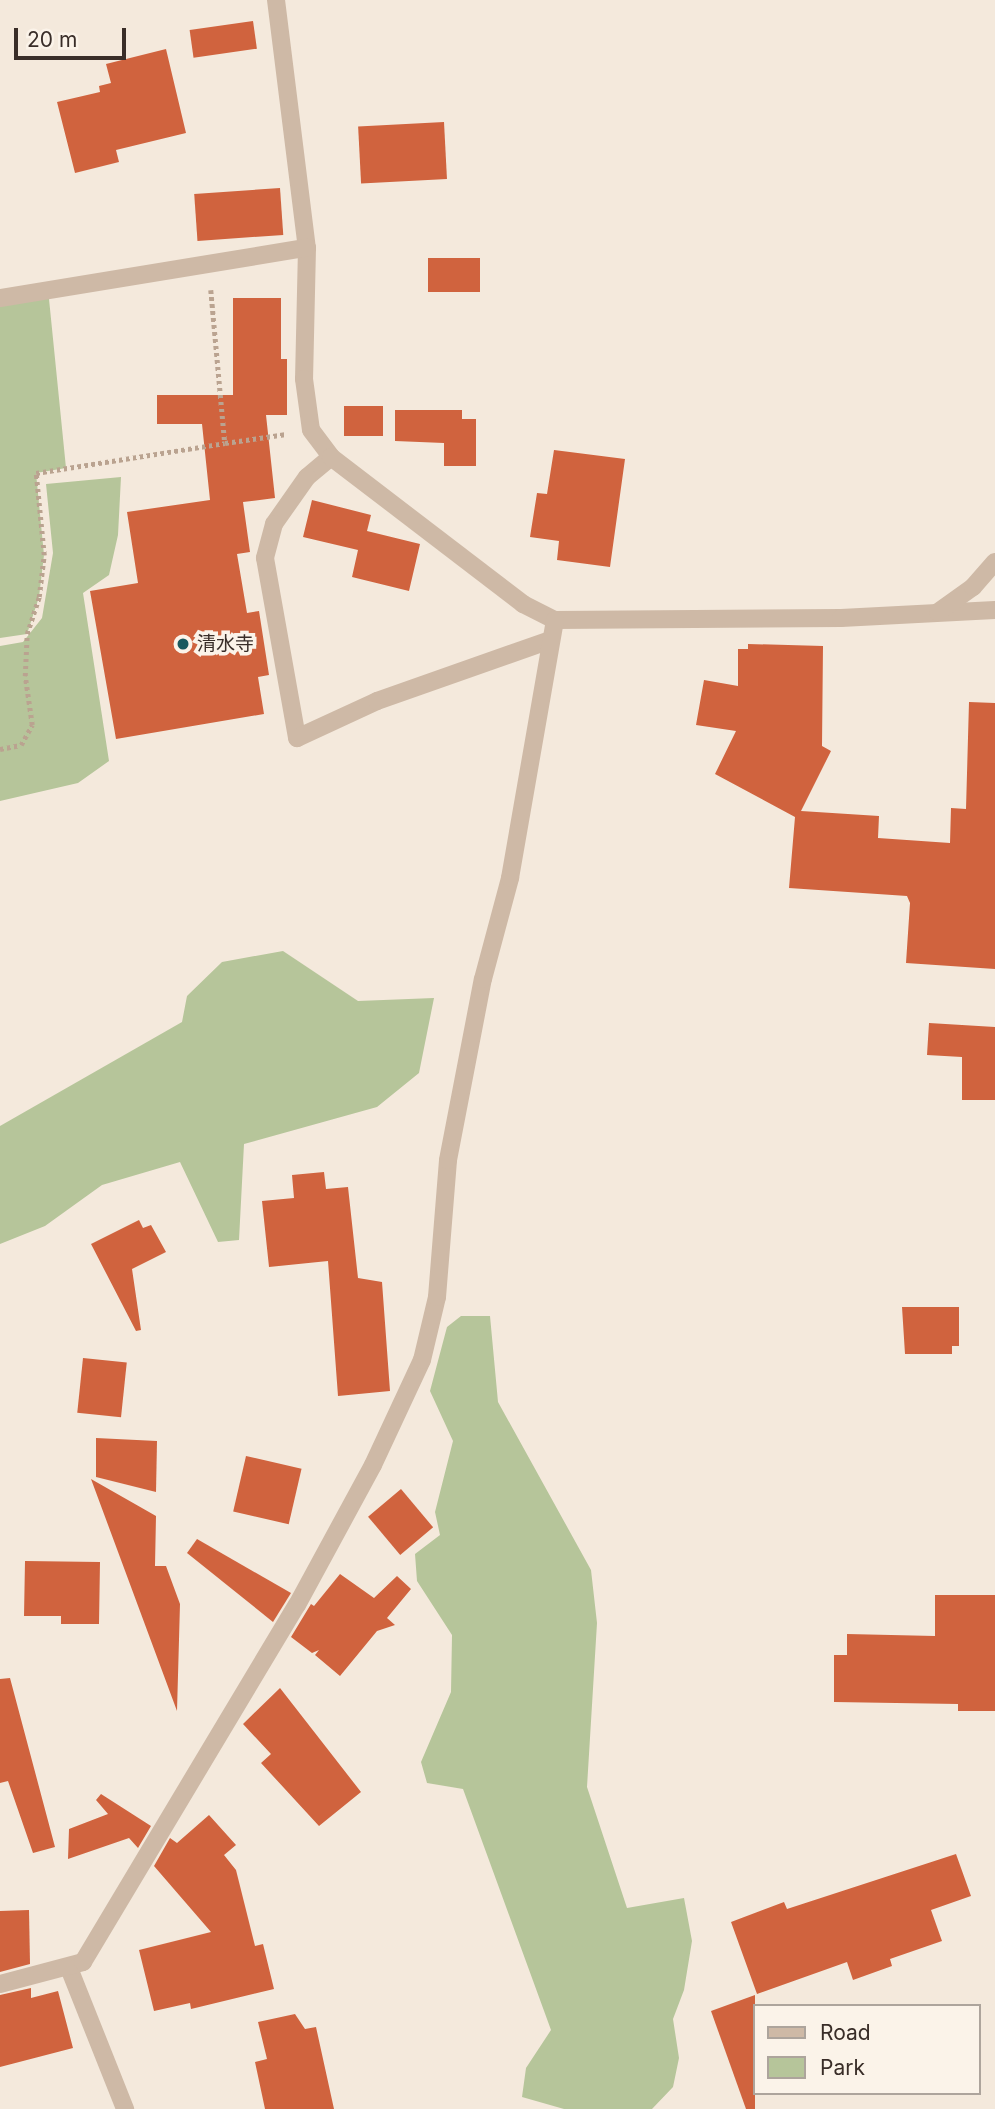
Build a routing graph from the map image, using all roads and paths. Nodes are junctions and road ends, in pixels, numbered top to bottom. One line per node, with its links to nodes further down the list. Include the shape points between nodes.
1 (276, 0): 2 (street)
2 (307, 248): 3 (street); 5 (street, via 304,379)
3 (209, 261): 4 (street); 6 (path)
4 (0, 298)
5 (311, 430): 6 (path); 7 (street)
6 (225, 443): 13 (path, via 36,473 44,555 39,597 27,634 25,676 32,725 22,745)
7 (331, 457): 11 (street, via 523,604); 12 (street, via 307,477 274,524 265,558 296,738 377,701)
8 (995, 562): 10 (street, via 973,587)
9 (995, 610): 10 (street)
10 (938, 612): 11 (street, via 841,618)
11 (555, 620): 12 (street)
12 (550, 640): 14 (street, via 510,878 483,979 448,1160 437,1297 422,1360 373,1465 298,1605 83,1962)
13 (0, 749)
14 (69, 1968): 15 (street); 16 (street)
15 (0, 1984)
16 (125, 2109)

